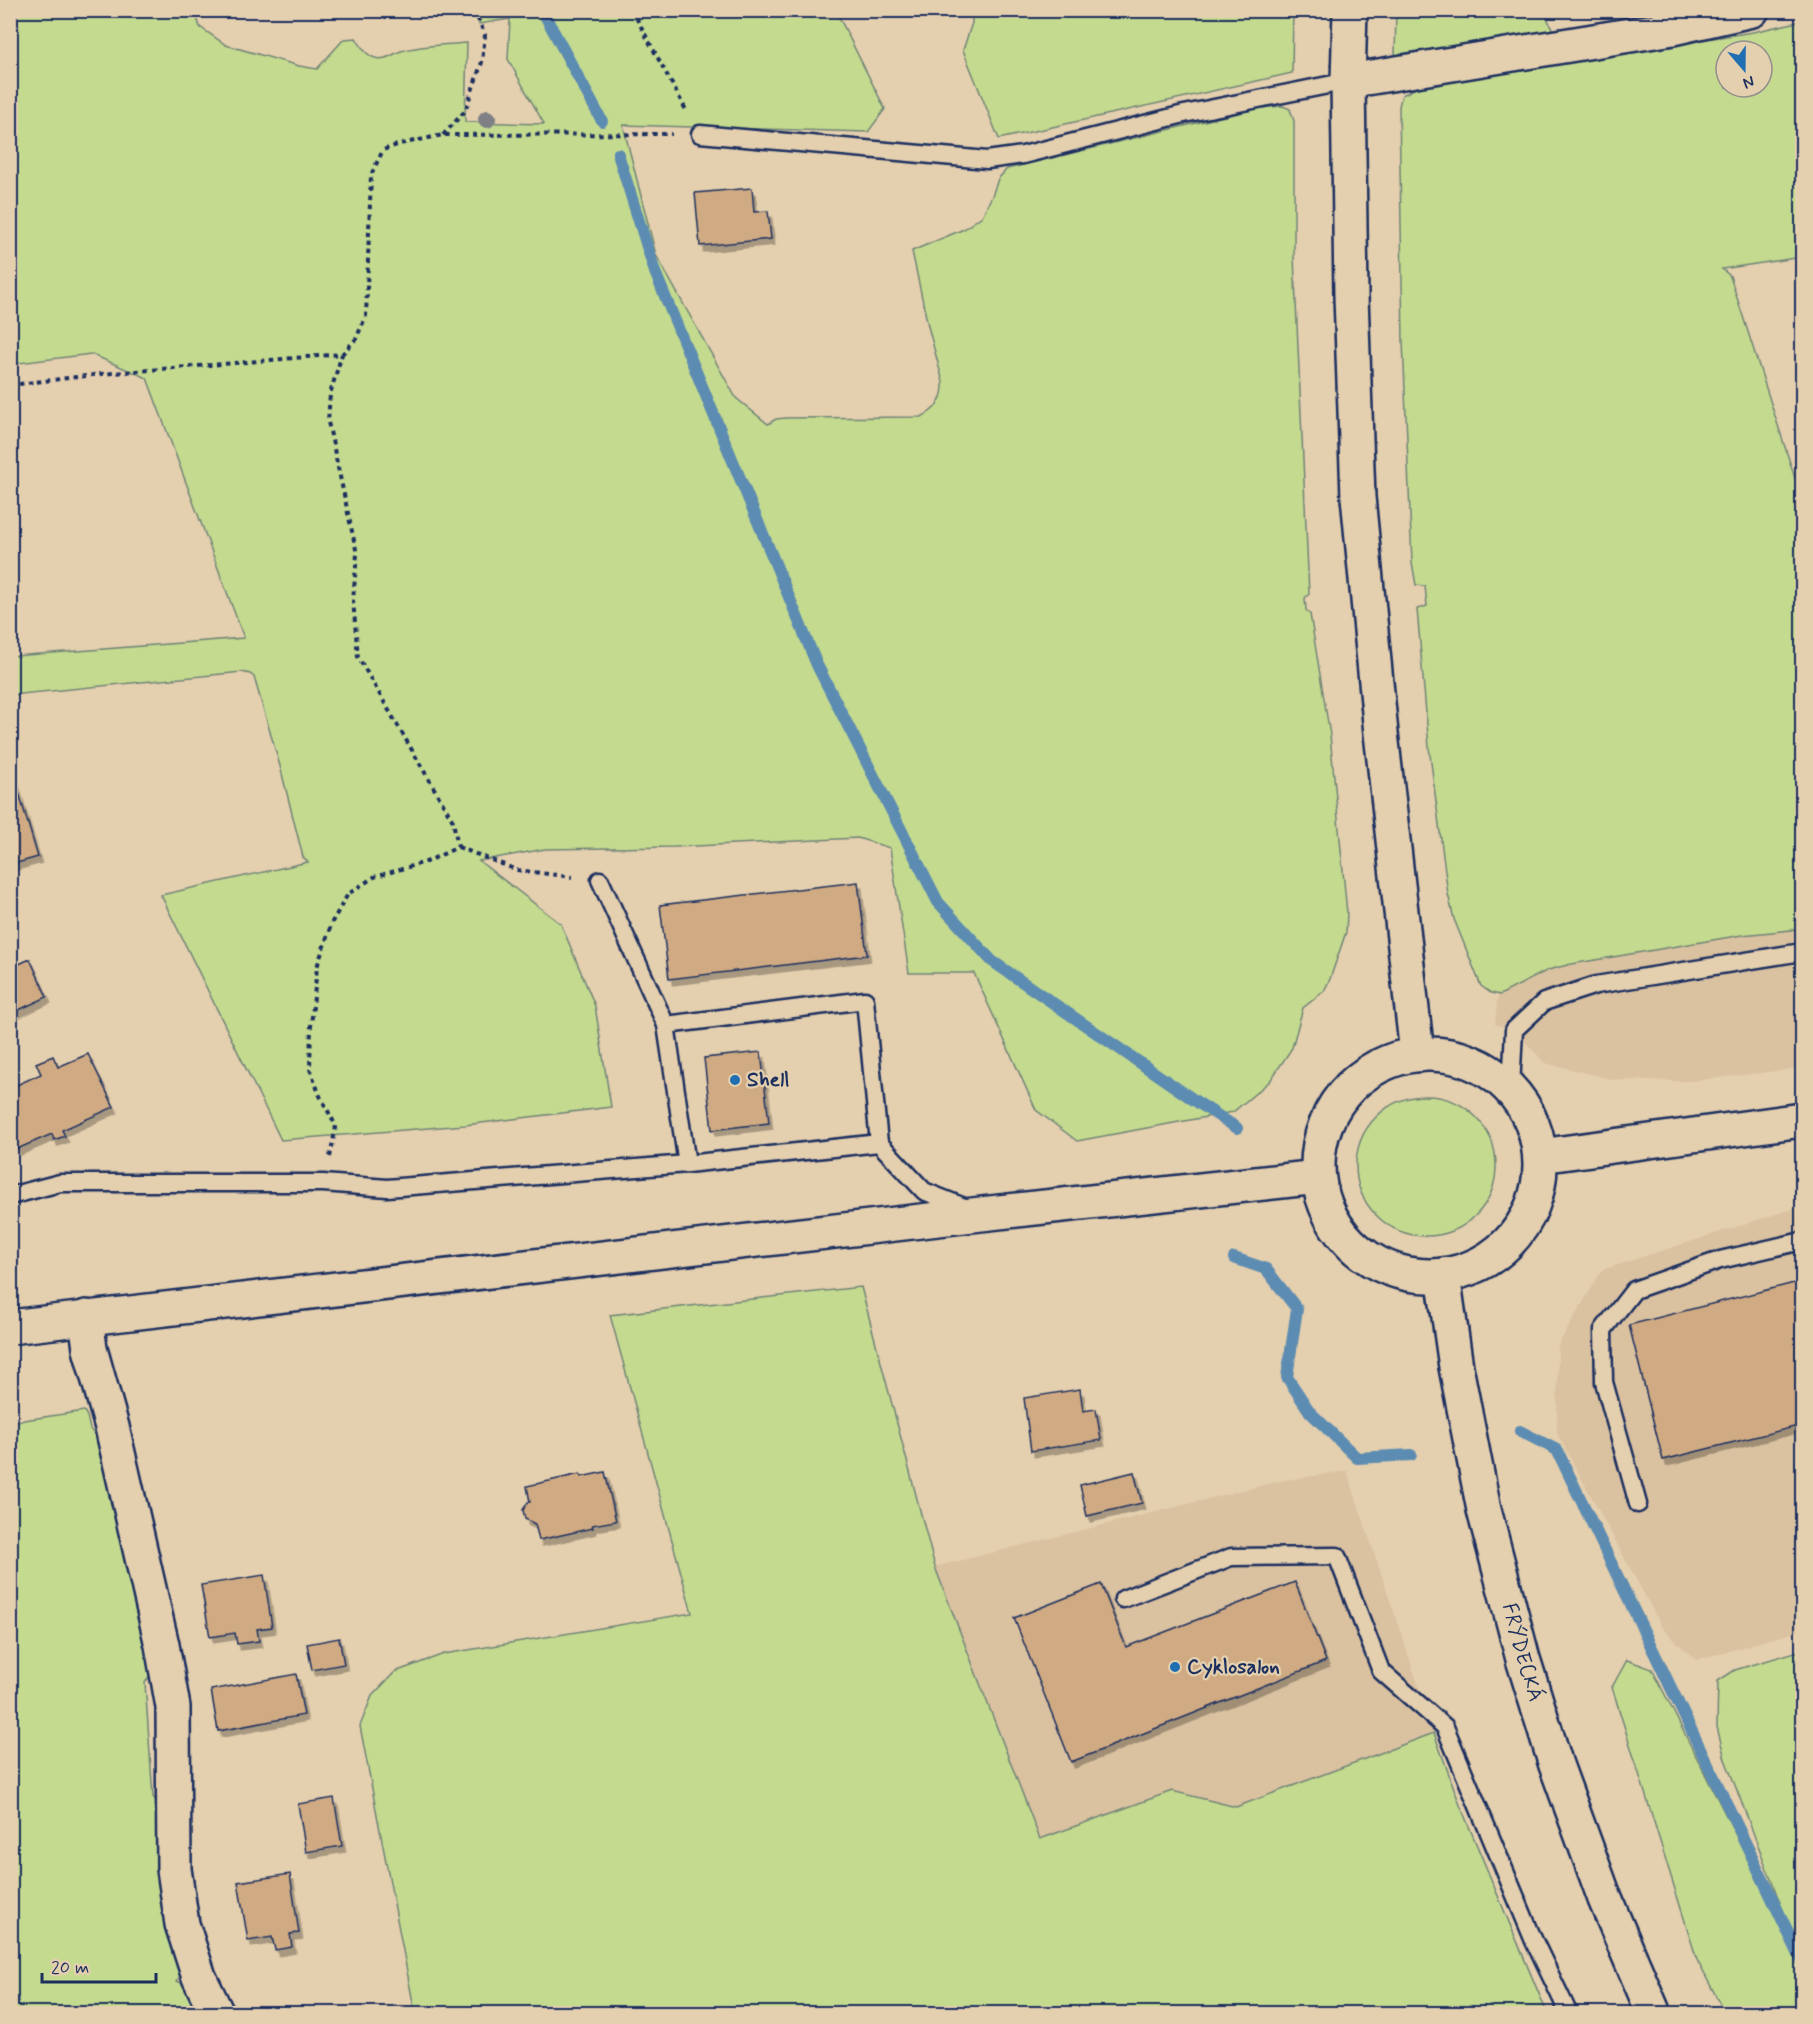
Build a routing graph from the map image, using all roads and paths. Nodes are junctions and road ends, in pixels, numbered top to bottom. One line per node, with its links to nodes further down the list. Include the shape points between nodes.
1 (474, 10): 7 (path, via 485,35 482,62 465,111)
2 (632, 10): 6 (path)
3 (1350, 10): 5 (main road)
4 (1752, 10): 5 (main road, via 1673,28)
5 (1348, 81): 6 (lane, via 987,160); 14 (main road, via 1358,497)
6 (700, 134): 7 (path)
7 (443, 135): 8 (path, via 383,150 371,175 366,316 356,339)
8 (342, 354): 9 (path); 10 (path, via 330,394 328,422 357,554 353,600 358,657 453,821)
9 (10, 385)
10 (458, 847): 11 (path, via 517,870); 21 (path, via 426,862 374,877 348,894 332,922 317,967 311,1026 310,1070 336,1126)
11 (600, 880): 13 (lane)
12 (1803, 952): 15 (lane, via 1596,985 1544,1002 1514,1030)
13 (666, 1025): 17 (lane, via 865,1000); 19 (lane)
14 (1417, 1054): 15 (main road, via 1451,1055 1483,1067); 20 (main road, via 1383,1063 1353,1082 1331,1110 1319,1143)
15 (1510, 1088): 18 (main road, via 1531,1119)
16 (1803, 1120): 18 (main road)
17 (879, 1143): 19 (lane); 23 (lane, via 924,1191)
18 (1540, 1156): 25 (main road, via 1538,1189 1525,1221 1504,1247 1476,1266)
19 (687, 1164): 21 (lane, via 387,1188)
20 (1318, 1178): 23 (main road); 25 (main road, via 1327,1212 1347,1241 1375,1263 1408,1274)
21 (323, 1183): 22 (lane, via 60,1183)
22 (10, 1197)
23 (981, 1214): 26 (main road)
24 (1803, 1241): 28 (lane, via 1720,1260 1634,1290 1603,1330 1604,1382)
25 (1443, 1275): 32 (main road, FRÝDECKÁ, via 1456,1367 1484,1510 1523,1659 1556,1765 1605,1899)
26 (86, 1317): 27 (main road); 30 (main road, via 90,1349 112,1427 173,1707 174,1869 182,1924 199,1977)
27 (10, 1327)
28 (1638, 1504)
29 (1123, 1599): 31 (lane, via 1232,1557 1337,1556 1381,1671 1445,1727 1534,1941)
30 (217, 2013)
31 (1569, 2013)
32 (1654, 2013)

